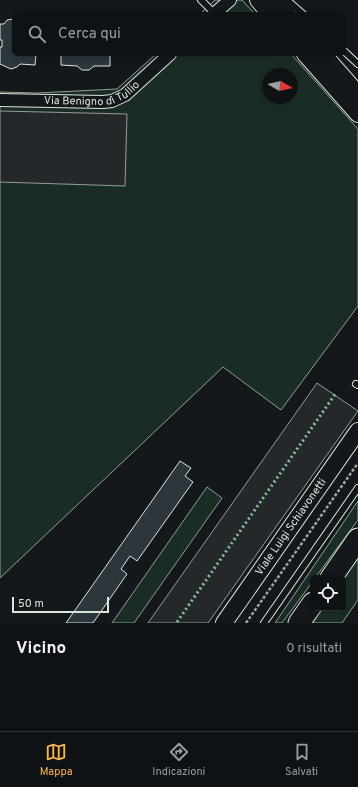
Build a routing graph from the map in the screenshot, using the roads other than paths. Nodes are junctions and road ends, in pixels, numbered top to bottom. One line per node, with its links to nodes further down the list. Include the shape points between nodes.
1 (201, 0): 6 (lane)
2 (230, 0): 7 (street)
3 (258, 0): 8 (street)
4 (276, 0): 9 (street)
5 (287, 0): 10 (lane)
6 (212, 12)
7 (216, 12)
8 (268, 12)
9 (286, 12)
10 (301, 12)
11 (346, 53): 15 (lane)
12 (168, 56): 17 (street, Via Benigno di Tullio, via 125,95 112,101)
13 (307, 56): 18 (street)
14 (325, 56): 16 (street)
15 (358, 64)
16 (358, 94)
17 (0, 100)
18 (358, 114)
19 (358, 431): 25 (street, Viale Luigi Schiavonetti)
20 (358, 447): 26 (street, Viale Luigi Schiavonetti)
21 (358, 488): 27 (lane)
22 (358, 539): 23 (highway)
23 (333, 575)
24 (310, 607): 28 (highway)
25 (224, 623)
26 (234, 623)
27 (264, 623)
28 (299, 623)

